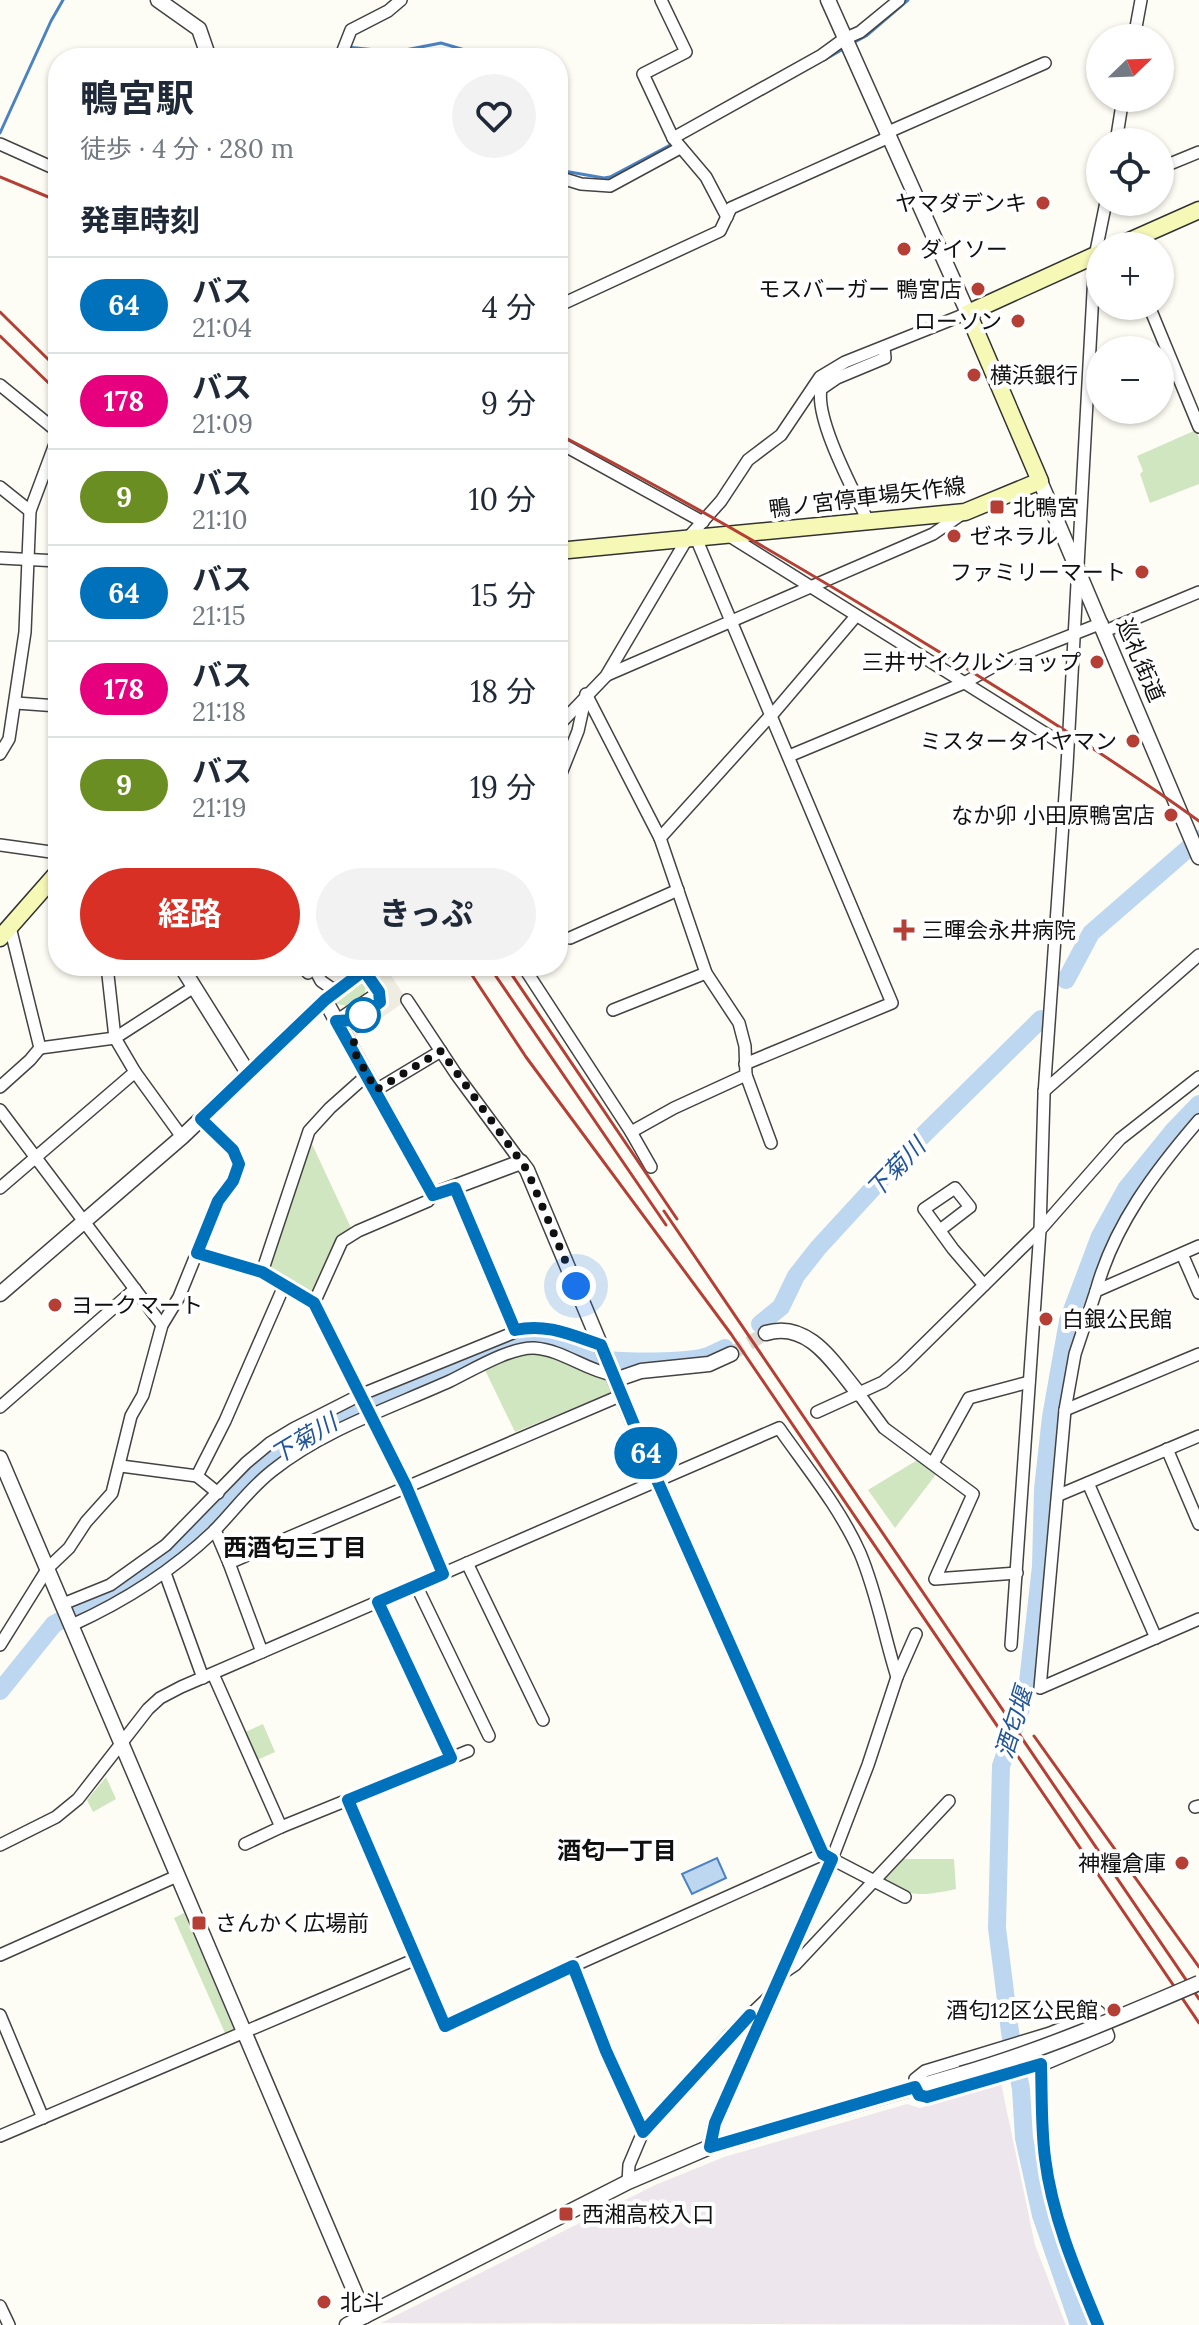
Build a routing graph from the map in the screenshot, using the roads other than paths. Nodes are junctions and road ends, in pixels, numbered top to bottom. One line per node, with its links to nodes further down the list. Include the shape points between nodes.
1 (158, 0): 9 (street, via 199,29)
2 (401, 0): 10 (street, via 355,27)
3 (661, 0): 13 (street, via 686,52 643,74)
4 (828, 0): 8 (street)
5 (899, 0): 8 (street)
6 (1141, 0): 7 (street)
7 (1137, 24)
8 (844, 39): 12 (street); 13 (street)
9 (206, 48)
10 (343, 48)
11 (1045, 63): 12 (street)
12 (887, 136): 20 (street, via 731,208); 24 (street)
13 (676, 143): 18 (street, via 610,186); 20 (street, via 706,177)
14 (0, 144): 17 (street)
15 (1199, 152): 16 (street)
16 (1174, 162)
17 (48, 166)
18 (568, 180)
19 (1199, 210): 21 (main road)
20 (727, 217): 23 (street, via 720,231)
21 (1151, 232)
22 (1086, 259): 24 (main road)
23 (568, 301)
24 (968, 313): 27 (street); 33 (main road)
25 (1094, 320): 44 (street)
26 (1155, 320): 30 (street)
27 (884, 347): 37 (street, via 885,358 837,378 819,395); 38 (street, via 820,377 781,435 748,460)
28 (0, 385): 29 (street)
29 (48, 426)
30 (1199, 427)
31 (568, 449): 38 (street)
32 (48, 462): 35 (street)
33 (1040, 481): 36 (main road, 鴨ノ宮停車場矢作線); 44 (street, 巡礼街道)
34 (0, 487): 35 (street)
35 (30, 511): 42 (street)
36 (965, 512): 37 (main road, 鴨ノ宮停車場矢作線); 45 (street, via 933,534)
37 (868, 521): 39 (main road, 鴨ノ宮停車場矢作線)
38 (695, 533): 39 (main road, 鴨ノ宮停車場矢作線); 40 (main road, 鴨ノ宮停車場矢作線); 48 (street); 51 (street)
39 (728, 535): 45 (street)
40 (568, 550)
41 (0, 558): 42 (street)
42 (27, 559): 43 (street); 54 (street)
43 (48, 560)
44 (1078, 567): 49 (street, 巡礼街道); 50 (street)
45 (810, 586): 47 (street); 48 (street)
46 (1199, 592): 49 (street)
47 (856, 616): 52 (street); 57 (street)
48 (731, 620): 51 (street); 57 (street)
49 (1103, 627): 50 (street); 63 (street, 巡礼街道)
50 (1074, 635): 52 (street); 58 (street)
51 (606, 676): 53 (street)
52 (964, 683): 58 (street); 61 (street)
53 (586, 694): 56 (street); 60 (street); 62 (street)
54 (16, 703): 55 (street); 59 (street, via 9,739)
55 (48, 705)
56 (568, 715)
57 (771, 716): 61 (street); 62 (street)
58 (1067, 747): 95 (street)
59 (0, 754)
60 (568, 756)
61 (789, 756): 88 (street, via 892,1003)
62 (660, 838): 67 (street)
63 (1196, 843)
64 (0, 845): 65 (street)
65 (48, 852)
66 (48, 884): 68 (main road)
67 (678, 890): 69 (street); 71 (street)
68 (5, 933): 86 (street)
69 (570, 938)
70 (1199, 955): 95 (street)
71 (706, 973): 83 (street); 88 (street, via 739,1023)
72 (108, 976): 85 (street)
73 (187, 976): 80 (street)
74 (312, 976): 81 (street)
75 (316, 976): 79 (street, via 328,988)
76 (357, 976): 79 (street)
77 (368, 976): 84 (street, via 379,992)
78 (530, 976): 99 (street)
79 (342, 986): 81 (street)
80 (194, 987): 85 (street); 90 (street)
81 (325, 1000): 84 (street); 90 (street)
82 (407, 1000): 87 (street)
83 (613, 1010)
84 (336, 1021): 91 (street)
85 (115, 1038): 86 (street); 89 (street)
86 (40, 1048): 93 (street)
87 (441, 1051): 94 (street); 103 (street)
88 (746, 1069): 99 (street); 101 (street)
89 (135, 1072): 100 (street); 102 (street)
90 (248, 1073): 97 (street)
91 (367, 1075): 94 (street); 114 (street, via 309,1131)
92 (1199, 1077): 110 (street, via 1120,1139)
93 (0, 1087)
94 (376, 1090): 107 (street)
95 (1044, 1091): 110 (street)
96 (0, 1110): 102 (street)
97 (201, 1119): 100 (street); 112 (street, via 233,1150 239,1164)
98 (1199, 1120): 118 (street, via 1141,1192 1102,1267)
99 (631, 1132): 104 (street)
100 (182, 1137): 108 (street)
101 (771, 1143)
102 (37, 1156): 105 (street); 108 (street)
103 (521, 1162): 106 (street); 125 (street)
104 (651, 1167)
105 (0, 1188)
106 (455, 1188): 107 (street); 123 (street)
107 (433, 1195): 121 (street, via 342,1241)
108 (85, 1223): 117 (street); 120 (street)
109 (940, 1230): 115 (street)
110 (1040, 1230): 115 (street); 129 (street)
111 (1199, 1246): 113 (street)
112 (197, 1253): 114 (street); 122 (street)
113 (1182, 1254): 118 (street); 119 (street)
114 (262, 1272): 116 (street)
115 (984, 1285): 130 (street, via 902,1366)
116 (284, 1286): 121 (street); 142 (street)
117 (135, 1289): 122 (street); 133 (street)
118 (1096, 1291): 134 (street, via 1075,1354)
119 (1199, 1293)
120 (0, 1294)
121 (314, 1303): 131 (street)
122 (162, 1325): 141 (street, via 143,1395 131,1416)
123 (515, 1330): 125 (street, via 554,1329); 131 (street)
124 (766, 1333): 130 (street, via 796,1331 811,1339)
125 (602, 1347): 128 (street)
126 (731, 1354): 128 (street, via 709,1364)
127 (1199, 1354): 134 (street)
128 (613, 1375): 132 (street); 136 (street, via 550,1350 526,1348)
129 (1029, 1382): 140 (street, via 969,1398); 155 (street)
130 (859, 1394): 135 (street); 140 (street, via 884,1428)
131 (360, 1395): 136 (street); 147 (street, via 270,1443)
132 (622, 1395): 143 (street); 146 (street)
133 (0, 1407)
134 (1065, 1410): 148 (street)
135 (817, 1412)
136 (371, 1417): 146 (street); 150 (street, via 285,1461)
137 (1199, 1436): 138 (street)
138 (1167, 1449): 144 (street); 149 (street)
139 (0, 1458): 145 (street)
140 (933, 1463): 155 (street, via 973,1494 935,1579)
141 (121, 1466): 142 (street); 153 (street, via 112,1493)
142 (197, 1476): 147 (street)
143 (657, 1480): 152 (street); 168 (street, via 779,1428 859,1552); 179 (street)
144 (1088, 1483): 148 (street); 163 (street)
145 (5, 1485): 153 (street)
146 (406, 1486): 151 (street); 156 (street)
147 (218, 1493): 159 (street, via 166,1545 110,1585)
148 (1059, 1495): 163 (street, via 1040,1688)
149 (1199, 1524)
150 (215, 1530): 151 (street); 154 (street)
151 (229, 1563): 166 (street)
152 (467, 1563): 156 (street); 169 (street)
153 (48, 1568): 159 (street); 164 (street)
154 (165, 1573): 161 (street, via 114,1606); 167 (street)
155 (1017, 1573): 165 (street)
156 (443, 1574): 157 (street)
157 (416, 1585): 158 (street); 170 (street)
158 (378, 1602): 166 (street); 173 (street)
159 (64, 1606): 161 (street)
160 (1199, 1619): 163 (street)
161 (72, 1624): 171 (street)
162 (916, 1634): 168 (street)
163 (1156, 1638)
164 (0, 1645)
165 (1011, 1645)
166 (262, 1652): 167 (street)
167 (208, 1676): 171 (street, via 160,1698); 176 (street)
168 (897, 1677): 179 (street, via 868,1765)
169 (543, 1720)
170 (489, 1736)
171 (121, 1742): 178 (street, via 78,1799 56,1817); 180 (street)
172 (468, 1751): 173 (street)
173 (451, 1758): 174 (street)
174 (348, 1800): 176 (street); 184 (street)
175 (949, 1801): 181 (street)
176 (281, 1827): 177 (street)
177 (245, 1844)
178 (0, 1845)
179 (827, 1856): 181 (street); 185 (street); 186 (street)
180 (177, 1876): 183 (street); 191 (street)
181 (874, 1881): 182 (street); 186 (street)
182 (905, 1897)
183 (0, 1955)
184 (416, 1959): 185 (street, via 445,2026); 191 (street)
185 (573, 1966): 195 (street)
186 (778, 1977): 188 (street)
187 (1199, 1983): 193 (street, bridge, via 1020,2057)
188 (769, 1997): 195 (street); 197 (street, via 715,2123)
189 (1098, 2013): 192 (street, via 1107,2036); 193 (street, via 925,2071 915,2079)
190 (0, 2015): 194 (street)
191 (245, 2033): 194 (street); 200 (street)
192 (1041, 2064): 193 (street, via 927,2097); 203 (street, via 1050,2188)
193 (915, 2087): 197 (street)
194 (43, 2118): 196 (street)
195 (643, 2132): 198 (street)
196 (0, 2136)
197 (710, 2147): 198 (street)
198 (628, 2182): 200 (street)
199 (0, 2306): 201 (street)
200 (365, 2316): 202 (street)
201 (9, 2325)
202 (347, 2325)
203 (1098, 2325)

